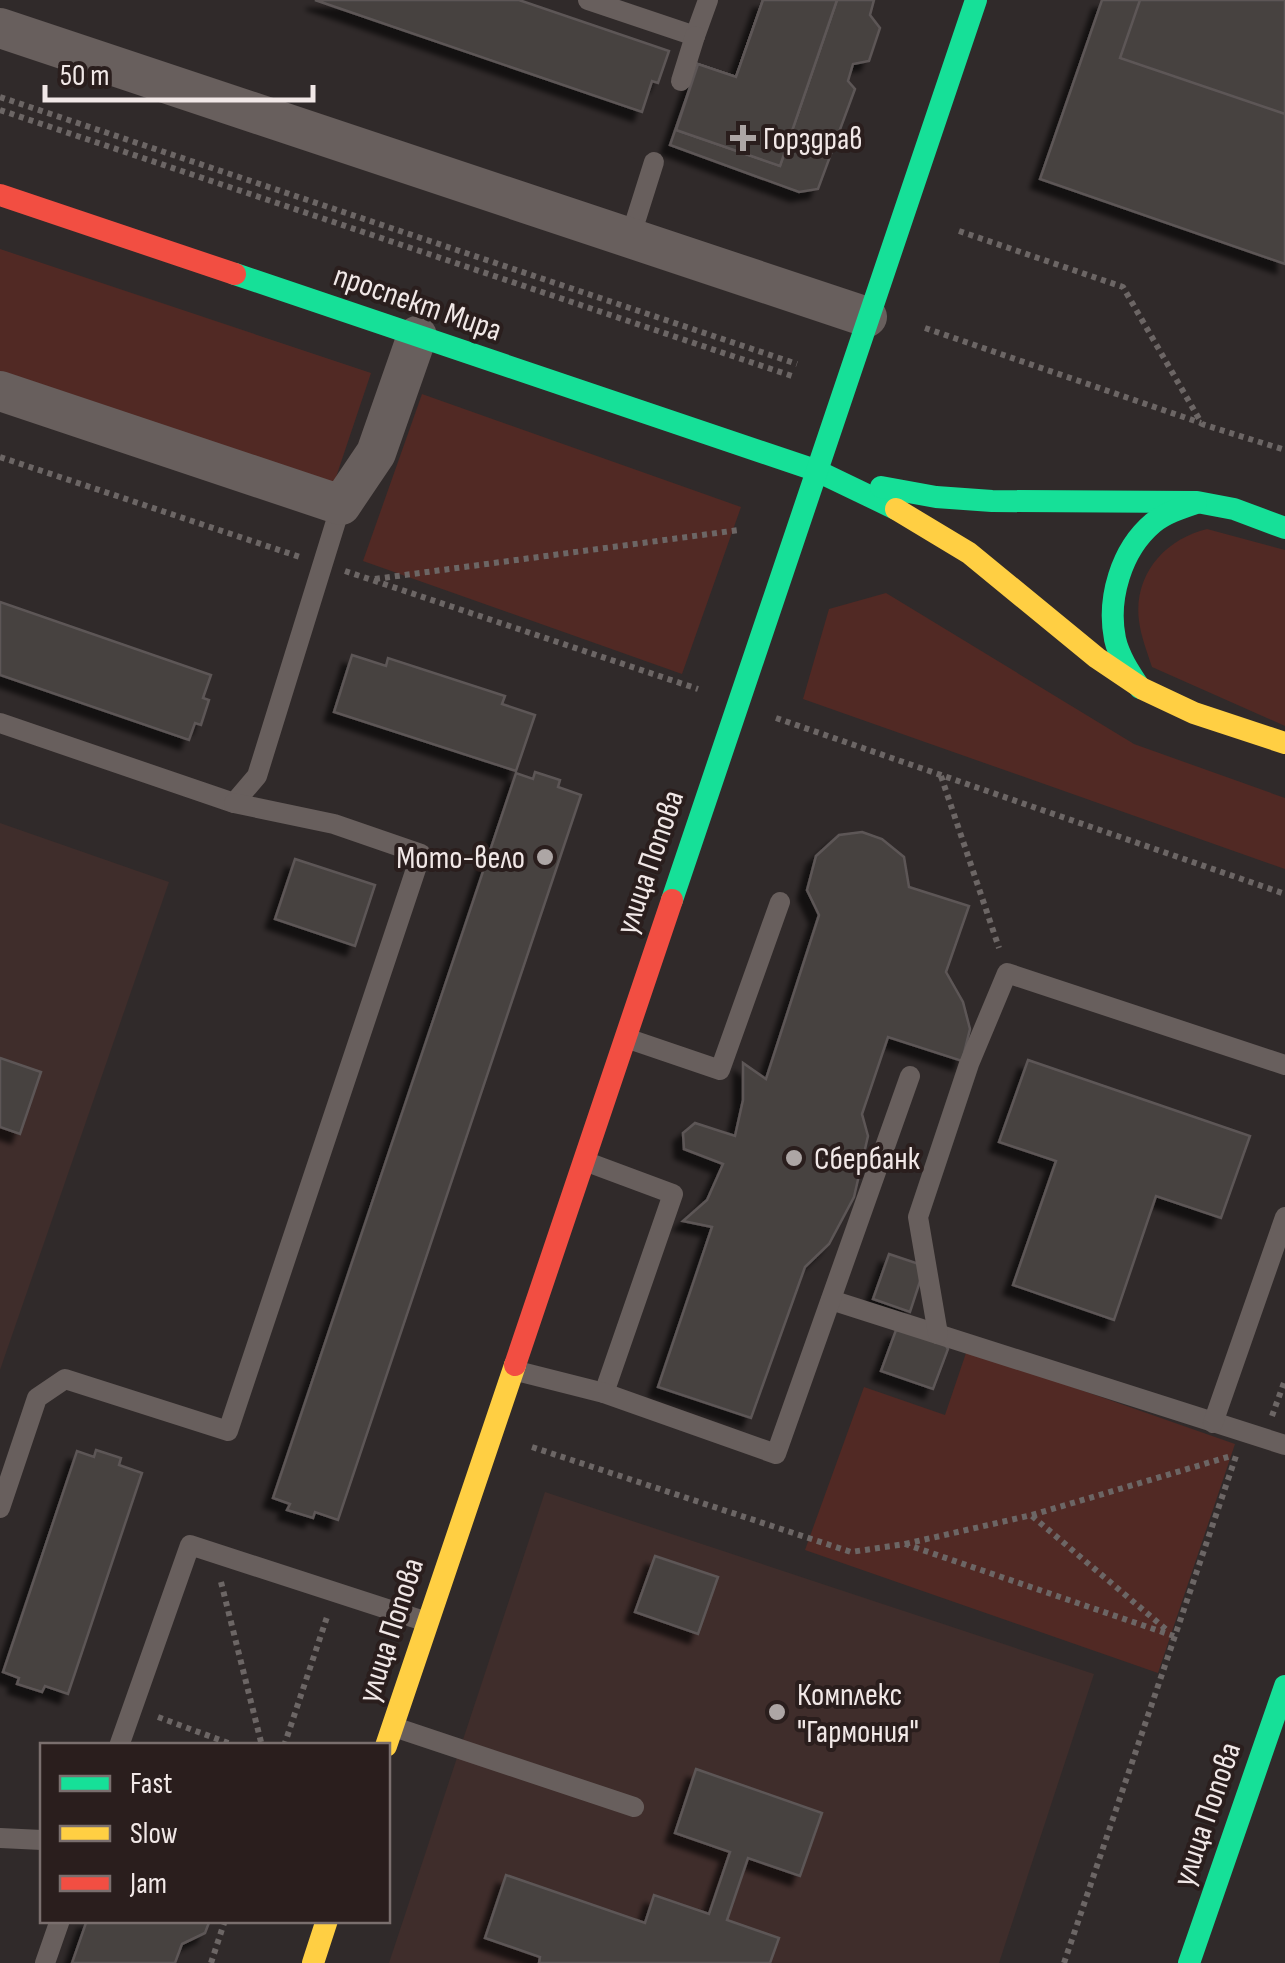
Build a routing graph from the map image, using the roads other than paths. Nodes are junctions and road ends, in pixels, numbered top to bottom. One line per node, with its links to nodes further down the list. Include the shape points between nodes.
1 (588, 0): 5 (lane)
2 (708, 0): 5 (lane)
3 (976, 0): 10 (street, улица Попова)
4 (0, 28): 9 (street)
5 (695, 36): 6 (lane)
6 (681, 80)
7 (654, 162): 9 (lane)
8 (0, 196): 11 (street, проспект Мира)
9 (630, 238): 10 (street)
10 (867, 317): 13 (street, улица Попова)
11 (417, 336): 13 (street, проспект Мира); 15 (street, via 376,453)
12 (0, 392): 15 (street)
13 (815, 470): 14 (street, проспект Мира, via 908,494 989,501); 17 (street, проспект Мира, via 901,510 970,554); 22 (street, улица Попова)
14 (1196, 502): 16 (street, проспект Мира); 17 (street, via 1153,523 1130,548 1121,572 1114,596 1116,642)
15 (341, 505): 20 (lane, via 258,776)
16 (1285, 528)
17 (1140, 688): 19 (street, проспект Мира)
18 (0, 723): 20 (lane)
19 (1285, 743)
20 (234, 804): 33 (lane, via 334,824 421,854 228,1431 65,1378 37,1398)
21 (780, 902): 22 (lane, via 720,1070)
22 (624, 1037): 25 (street, улица Попова)
23 (1285, 1065): 28 (lane, via 1007,973 918,1218)
24 (910, 1076): 27 (lane)
25 (584, 1160): 29 (street, улица Попова); 30 (lane, via 673,1194)
26 (1285, 1217): 31 (lane)
27 (831, 1300): 28 (lane); 30 (lane, via 776,1454)
28 (938, 1334): 31 (lane)
29 (511, 1369): 30 (lane); 34 (street, улица Попова)
30 (604, 1393)
31 (1213, 1423): 32 (lane)
32 (1275, 1442)
33 (0, 1508)
34 (426, 1622): 36 (street, улица Попова); 37 (lane, via 190,1545)
35 (1285, 1686): 45 (street, улица Попова)
36 (389, 1736): 38 (lane)
37 (120, 1743)
38 (634, 1808)
39 (0, 1838): 40 (lane)
40 (40, 1840)
41 (59, 1923): 43 (lane)
42 (326, 1923): 44 (street)
43 (45, 1963)
44 (313, 1963)
45 (1189, 1963)

